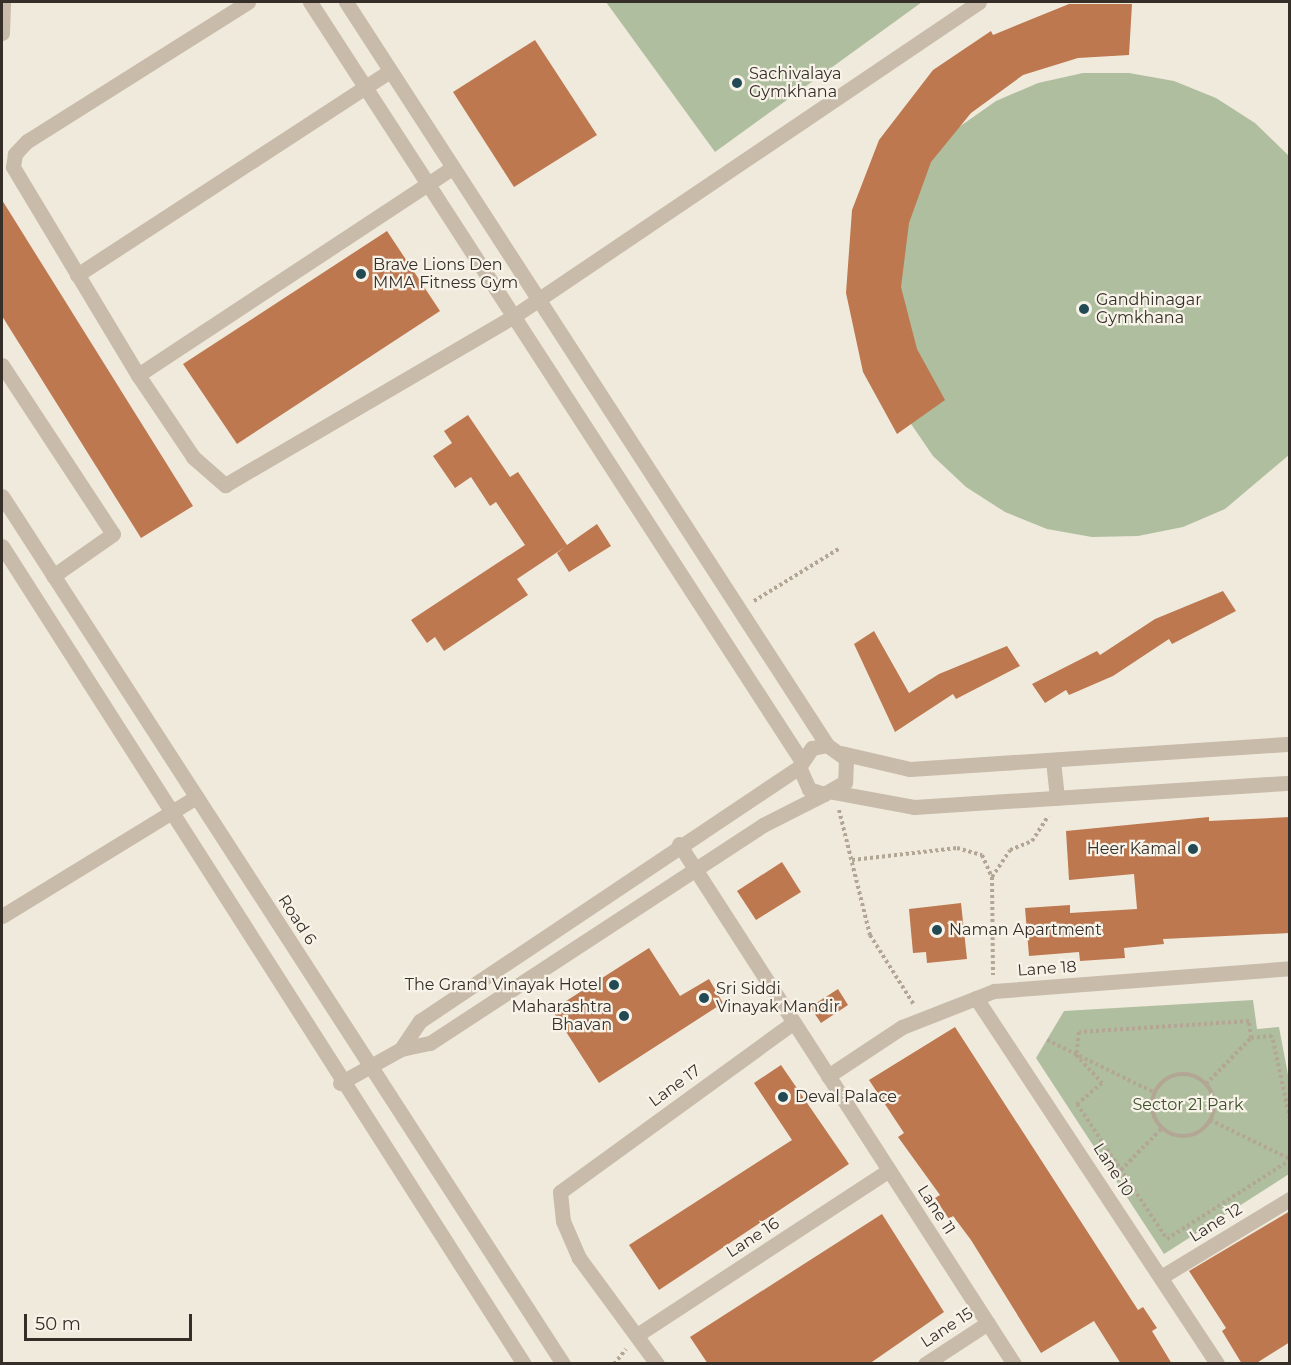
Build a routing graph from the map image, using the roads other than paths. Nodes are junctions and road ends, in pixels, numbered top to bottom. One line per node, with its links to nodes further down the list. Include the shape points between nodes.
1 (3, 2): 6 (street)
2 (248, 2): 11 (street, via 15,154 13,167)
3 (310, 2): 8 (street)
4 (346, 2): 7 (street)
5 (979, 2): 12 (street)
6 (2, 33)
7 (390, 71): 8 (street); 9 (street)
8 (365, 86): 10 (street); 11 (street)
9 (453, 167): 10 (street); 12 (street)
10 (428, 183): 13 (street); 15 (street)
11 (77, 275): 15 (street)
12 (538, 299): 13 (street); 20 (street)
13 (514, 316): 15 (street, via 225,485 193,457); 23 (street)
14 (2, 365): 18 (street, via 113,534)
15 (138, 375)
16 (2, 496): 18 (street, Road 6)
17 (2, 546): 28 (street)
18 (53, 576): 26 (street, Road 6)
19 (1290, 744): 22 (street)
20 (827, 746): 21 (street); 23 (street, via 812,748)
21 (841, 753): 22 (street, via 910,769); 25 (street, via 848,774)
22 (1053, 760): 27 (street)
23 (800, 764): 25 (street, via 809,789); 29 (street)
24 (1290, 783): 27 (street)
25 (830, 793): 27 (street, via 915,807); 30 (street)
26 (196, 797): 28 (street); 36 (street, Road 6)
27 (1057, 798)
28 (173, 812): 31 (street); 38 (street)
29 (679, 844): 30 (street, Lane 11); 35 (street, via 420,1021)
30 (697, 867): 34 (street, Lane 11); 35 (street, via 430,1043)
31 (2, 916)
32 (1290, 968): 33 (street, Lane 18, via 994,991)
33 (976, 998): 37 (street, Lane 18, via 923,1019); 41 (street, Lane 10)
34 (793, 1023): 37 (street, Lane 11); 43 (street, Lane 17, via 560,1192 564,1221 579,1258)
35 (401, 1048): 36 (street)
36 (369, 1066): 38 (street); 45 (street, Road 6)
37 (828, 1076): 39 (street, Lane 11)
38 (340, 1083): 44 (street)
39 (889, 1170): 42 (street, Lane 11); 43 (street, Lane 16)
40 (1290, 1199): 41 (street, Lane 12)
41 (1161, 1277): 49 (street, Lane 10)
42 (988, 1323): 47 (street, Lane 15); 48 (street, Lane 11)
43 (637, 1335): 46 (street)
44 (524, 1364)
45 (562, 1364)
46 (657, 1364)
47 (925, 1364)
48 (1014, 1364)
49 (1217, 1364)

